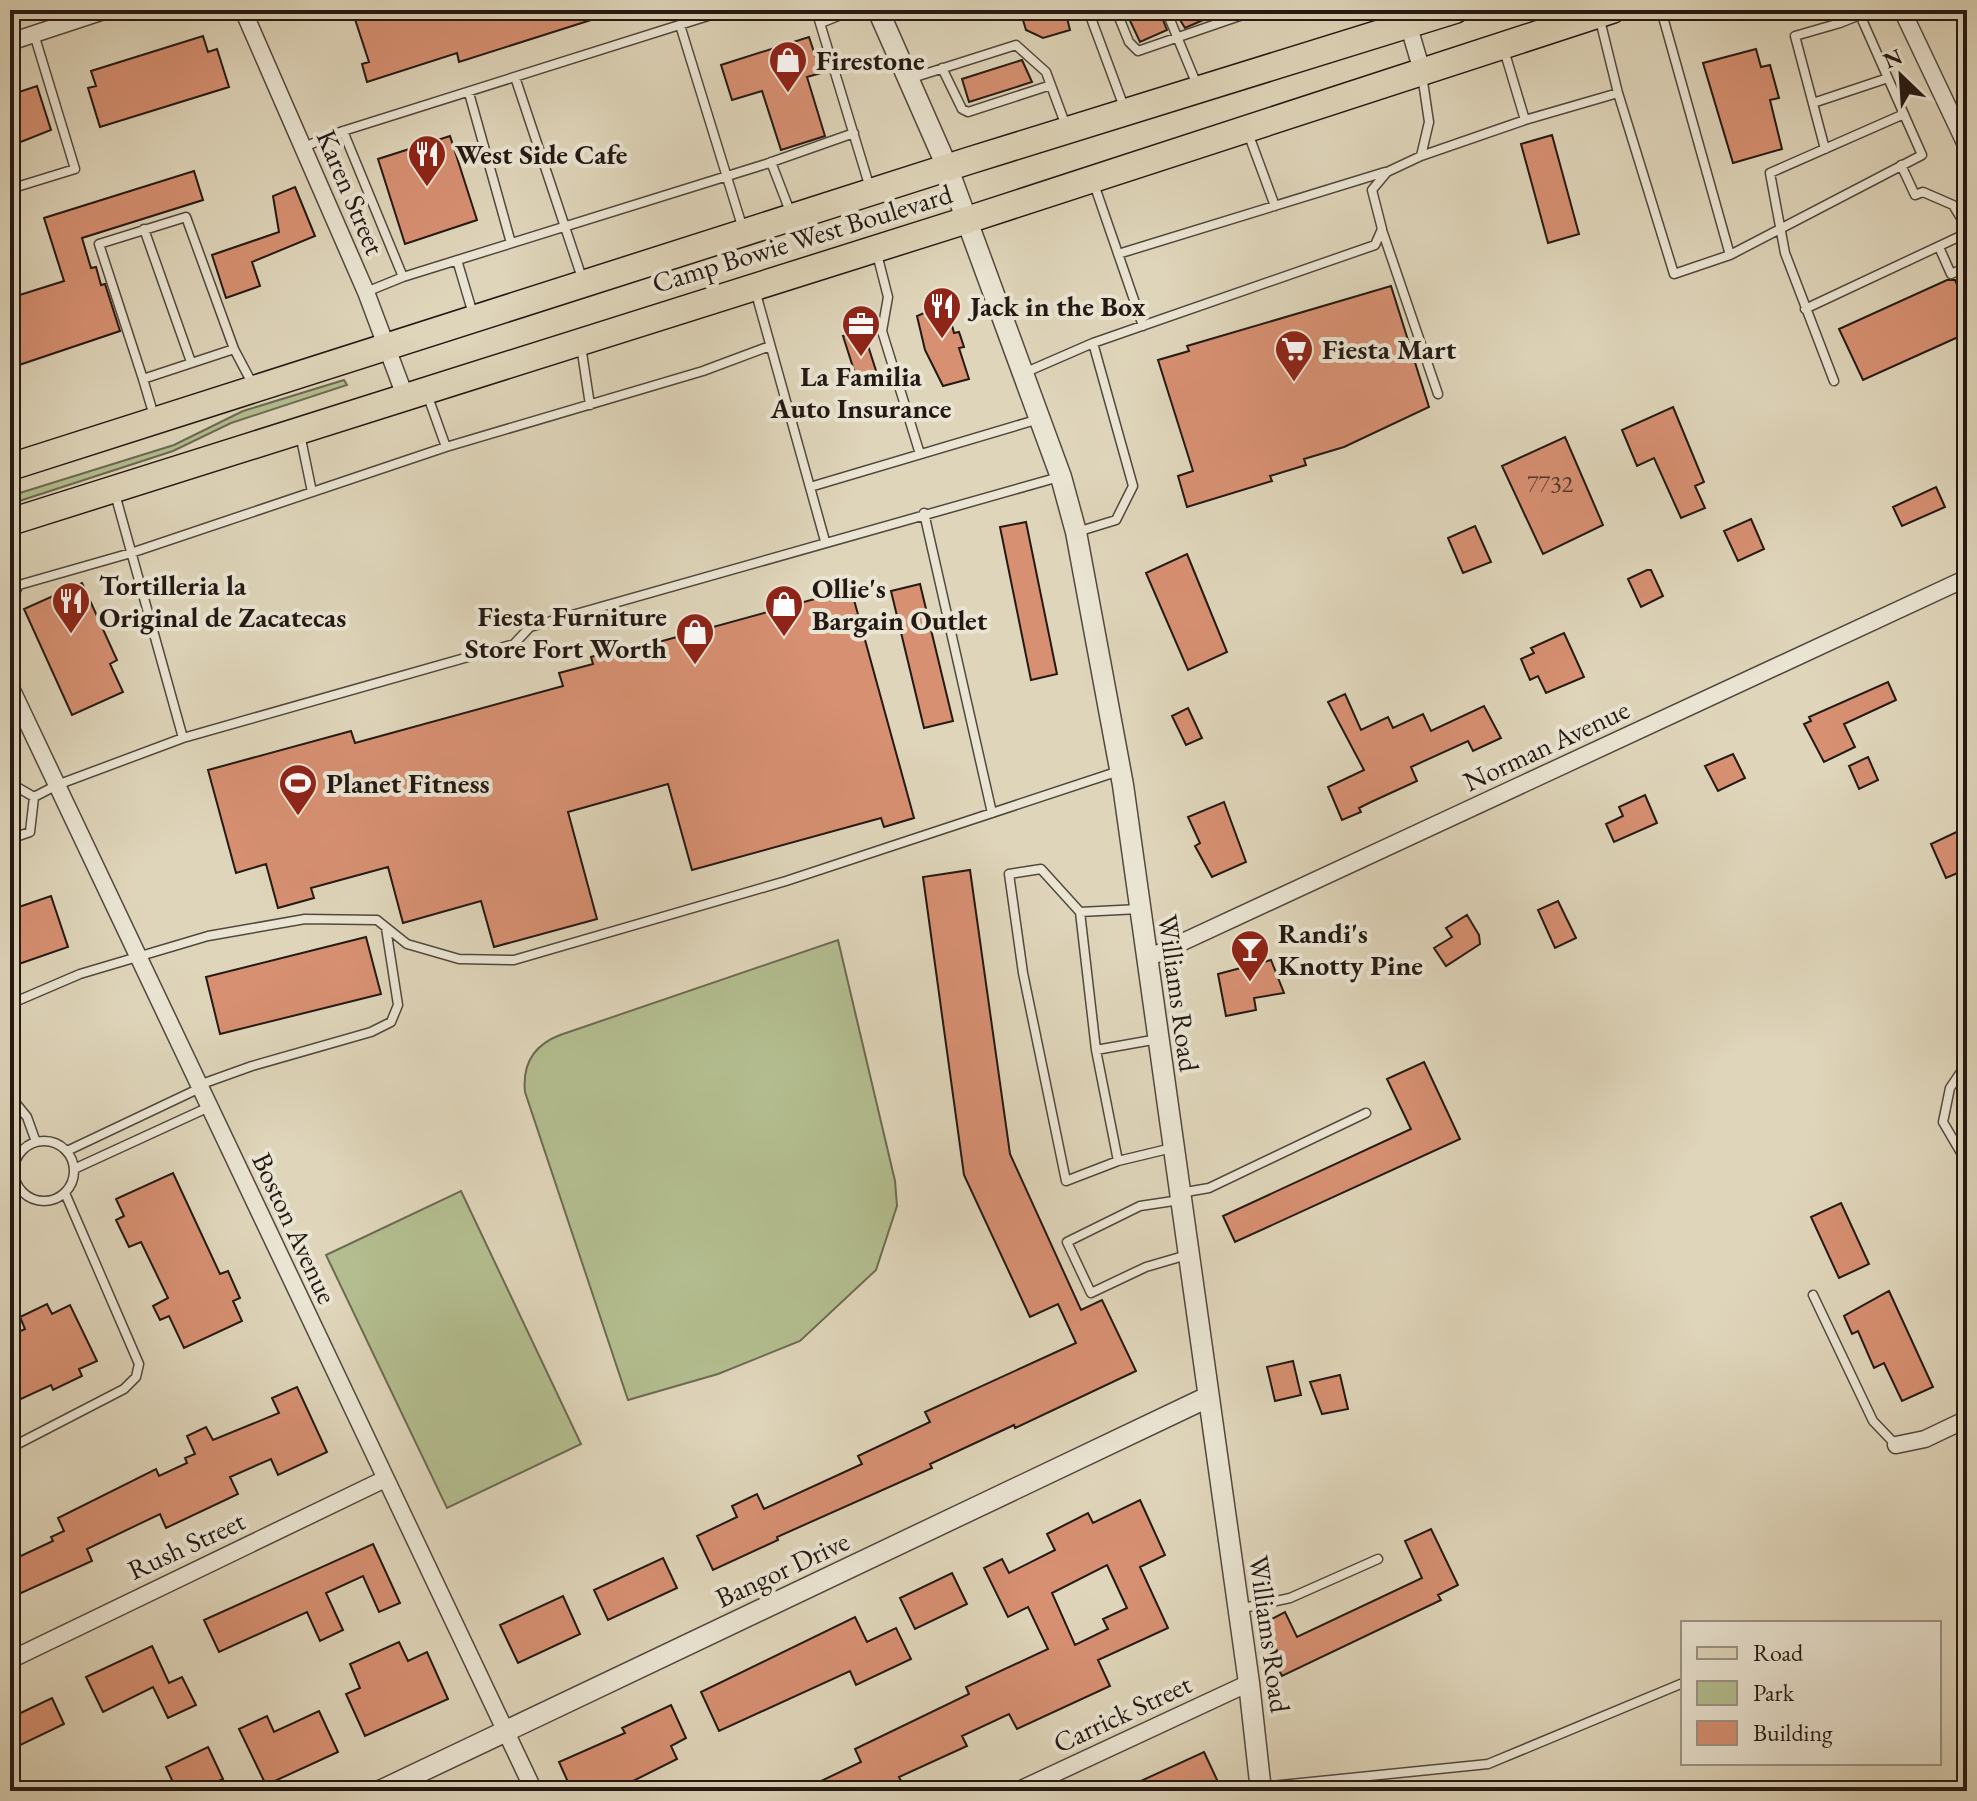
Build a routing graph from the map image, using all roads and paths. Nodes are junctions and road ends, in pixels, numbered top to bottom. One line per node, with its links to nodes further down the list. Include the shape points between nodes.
1 (243, 10): 42 (street, Karen Street)
2 (727, 10): 20 (lane)
3 (816, 10): 18 (lane)
4 (853, 10): 18 (lane)
5 (878, 10): 29 (street, Williams Road)
6 (1088, 10): 35 (lane)
7 (1116, 10): 22 (lane, via 1138,51)
8 (1166, 10): 22 (lane)
9 (1257, 10): 16 (lane)
10 (1453, 10): 17 (main road, Camp Bowie West Boulevard)
11 (1661, 10): 67 (lane)
12 (1836, 10): 19 (lane)
13 (1902, 10): 43 (street)
14 (99, 11): 21 (street)
15 (1605, 12): 24 (main road, Camp Bowie West Boulevard); 33 (lane)
16 (1233, 14): 22 (lane)
17 (1407, 17): 26 (street); 31 (main road, Camp Bowie West Boulevard)
18 (821, 23): 41 (lane)
19 (1840, 23): 28 (lane, via 1860,15); 34 (lane, via 1795,36)
20 (680, 25): 27 (lane); 50 (lane)
21 (34, 34): 23 (street); 52 (lane, via 75,169)
22 (1178, 38): 31 (lane)
23 (10, 42)
24 (1503, 45): 26 (main road, Camp Bowie West Boulevard); 37 (lane)
25 (942, 68): 29 (lane); 30 (lane, via 1016,45 1046,72); 30 (lane, via 968,112)
26 (1422, 71): 38 (main road, Camp Bowie West Boulevard); 45 (lane, via 1429,122)
27 (515, 77): 32 (lane); 57 (lane)
28 (1888, 78): 34 (lane); 36 (lane)
29 (908, 79): 48 (street, Williams Road)
30 (1051, 85): 39 (lane)
31 (1199, 89): 35 (main road, Camp Bowie West Boulevard)
32 (469, 93): 40 (lane); 63 (lane)
33 (1618, 93): 37 (lane); 67 (lane, via 1674,274)
34 (1813, 103): 44 (lane)
35 (1126, 112): 39 (main road, Camp Bowie West Boulevard)
36 (1904, 114): 44 (lane); 47 (lane, via 1922,155)
37 (1525, 120): 45 (lane)
38 (1246, 129): 51 (main road, Camp Bowie West Boulevard); 54 (lane)
39 (1067, 130): 48 (main road, Camp Bowie West Boulevard)
40 (343, 131): 42 (lane); 70 (lane)
41 (854, 133): 46 (lane); 53 (lane)
42 (304, 147): 73 (street, Karen Street)
43 (1967, 147)
44 (1825, 149): 60 (lane, via 1770,173)
45 (1421, 156): 49 (lane)
46 (771, 162): 50 (lane); 55 (lane)
47 (1901, 165): 60 (lane); 61 (lane, via 1915,195 1923,192 1953,205)
48 (948, 169): 53 (main road, Camp Bowie West Boulevard); 56 (street, Williams Road)
49 (1387, 172): 54 (lane); 59 (lane, via 1372,190)
50 (725, 176): 57 (lane); 62 (lane)
51 (1092, 179): 56 (main road, Camp Bowie West Boulevard); 66 (lane)
52 (10, 189)
53 (872, 193): 55 (main road, Camp Bowie West Boulevard)
54 (1275, 206): 66 (lane)
55 (793, 218): 62 (main road, Camp Bowie West Boulevard)
56 (964, 221): 65 (main road, Camp Bowie West Boulevard); 83 (street, Williams Road)
57 (567, 225): 63 (lane); 71 (lane)
58 (144, 229): 81 (lane, via 186,217); 82 (lane); 84 (lane, via 99,244)
59 (1382, 229): 76 (lane, via 1375,245); 88 (lane)
60 (1780, 229): 67 (lane); 74 (lane)
61 (1967, 231): 64 (lane)
62 (745, 233): 71 (main road, Camp Bowie West Boulevard)
63 (511, 243): 68 (lane)
64 (1939, 247): 69 (lane, via 1951,274); 74 (lane)
65 (875, 249): 72 (main road, Camp Bowie West Boulevard); 94 (lane, via 888,297 882,331)
66 (1118, 254): 76 (lane)
67 (1730, 255)
68 (457, 260): 70 (lane); 75 (lane)
69 (1967, 267)
70 (403, 277): 73 (lane)
71 (584, 284): 75 (main road, Camp Bowie West Boulevard)
72 (753, 286): 77 (main road, Camp Bowie West Boulevard); 79 (lane)
73 (366, 292): 80 (street, Karen Street)
74 (1805, 309): 85 (lane)
75 (475, 319): 80 (main road, Camp Bowie West Boulevard)
76 (1143, 326): 78 (lane)
77 (580, 341): 87 (main road, Camp Bowie West Boulevard); 89 (lane)
78 (1093, 343): 83 (lane); 102 (lane, via 1133,486 1116,520)
79 (770, 346): 89 (lane); 97 (lane)
80 (388, 347): 86 (main road, Camp Bowie West Boulevard); 87 (street, Karen Street)
81 (234, 349): 82 (lane); 86 (lane)
82 (191, 362): 84 (lane)
83 (1023, 373): 90 (street, Williams Road)
84 (143, 379): 91 (lane)
85 (1834, 381)
86 (256, 389): 91 (main road, Camp Bowie West Boulevard)
87 (415, 393): 92 (main road, Camp Bowie West Boulevard); 93 (lane)
88 (1438, 394)
89 (590, 405): 93 (lane)
90 (1039, 419): 94 (lane); 96 (street, Williams Road)
91 (156, 420): 95 (main road, Camp Bowie West Boulevard)
92 (300, 430): 98 (main road, Camp Bowie West Boulevard); 99 (lane)
93 (446, 447): 99 (lane)
94 (920, 454): 97 (lane)
95 (10, 467)
96 (1061, 477): 100 (lane); 102 (street, Williams Road)
97 (810, 487): 103 (lane)
98 (113, 489): 101 (main road, Camp Bowie West Boulevard); 104 (lane)
99 (312, 492): 104 (lane)
100 (924, 513): 103 (lane); 113 (lane)
101 (10, 522)
102 (1076, 532): 109 (street, Williams Road)
103 (825, 541): 108 (lane, via 530,627 514,644)
104 (131, 553): 106 (lane, via 19,585); 108 (lane)
105 (1967, 578): 119 (street, Norman Avenue)
106 (10, 602)
107 (10, 686): 111 (street, Boston Avenue)
108 (183, 738): 111 (lane)
109 (1120, 771): 113 (lane); 115 (street, Williams Road)
110 (10, 783): 112 (lane)
111 (57, 785): 112 (lane); 118 (street, Boston Avenue)
112 (34, 797): 114 (lane, via 30,832)
113 (992, 813): 117 (lane, via 786,881 514,960 459,959 407,944)
114 (10, 839)
115 (1140, 909): 116 (lane); 119 (street, Williams Road)
116 (1080, 912): 122 (lane); 131 (lane, via 1041,869 1009,874 1023,973 1066,1181)
117 (386, 928): 118 (lane, via 377,920 305,919 208,936); 124 (lane, via 398,1005 391,1022)
118 (138, 956): 120 (lane); 124 (street, Boston Avenue)
119 (1146, 959): 121 (street, Williams Road)
120 (10, 1004)
121 (1158, 1039): 122 (lane); 129 (street, Williams Road)
122 (1096, 1050): 131 (lane)
123 (1967, 1063): 132 (lane, via 1950,1088 1943,1122)
124 (199, 1087): 126 (street, Boston Avenue); 130 (lane)
125 (10, 1096): 128 (lane, via 27,1117)
126 (209, 1107): 133 (lane); 142 (street, Boston Avenue)
127 (1366, 1113): 135 (lane, via 1209,1188)
128 (36, 1142): 130 (lane, via 55,1143); 134 (lane, via 15,1162 21,1190 37,1201)
129 (1173, 1148): 131 (lane); 135 (street, Williams Road)
130 (67, 1151): 133 (lane)
131 (1118, 1161)
132 (1967, 1163)
133 (74, 1169): 134 (lane)
134 (65, 1193): 141 (lane, via 139,1364 136,1377 124,1389)
135 (1180, 1196): 136 (street, Williams Road); 136 (lane, via 1140,1206 1067,1242 1091,1293 1146,1267)
136 (1188, 1255): 138 (street, Williams Road)
137 (1813, 1295): 140 (lane, via 1873,1421)
138 (1208, 1397): 144 (street, Williams Road); 148 (street, Bangor Drive)
139 (1967, 1419): 140 (street, via 1925,1439)
140 (1896, 1445)
141 (10, 1448)
142 (385, 1479): 145 (street, Rush Street); 148 (street, Boston Avenue)
143 (1378, 1559): 144 (lane, via 1290,1598)
144 (1239, 1609): 146 (street, Williams Road)
145 (10, 1660)
146 (1249, 1683): 149 (street, Williams Road); 152 (street, Carrick Street)
147 (1681, 1684): 149 (lane, via 1488,1764)
148 (504, 1732): 150 (street, Bangor Drive); 151 (street, Boston Avenue)
149 (1261, 1789)
150 (380, 1791)
151 (534, 1791)
152 (1017, 1791)

